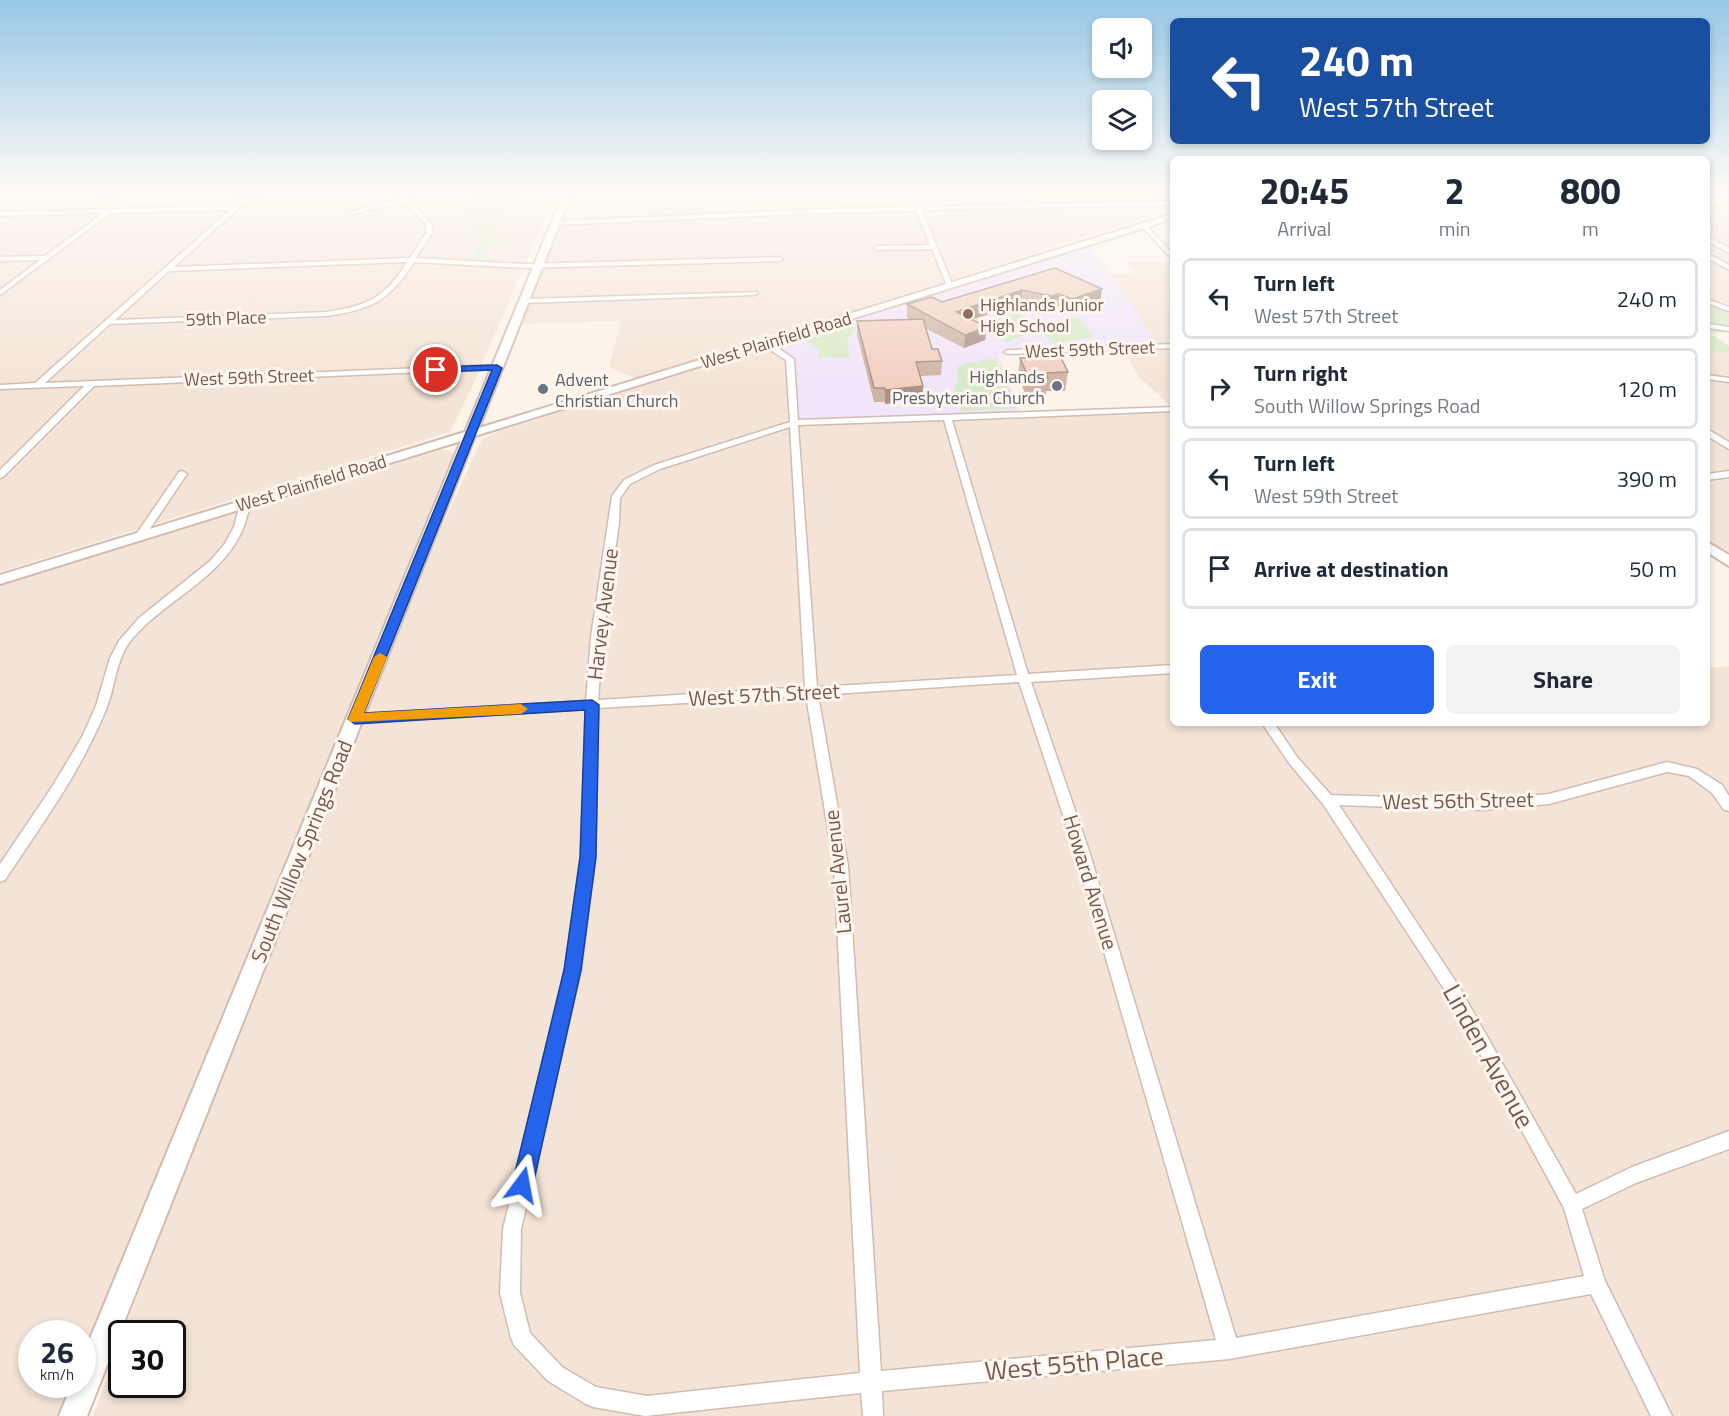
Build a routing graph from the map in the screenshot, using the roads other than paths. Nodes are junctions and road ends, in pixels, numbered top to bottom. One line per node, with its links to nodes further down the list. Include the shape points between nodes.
1 (53, 253): 8 (street)
2 (186, 253): 14 (street)
3 (415, 253): 11 (street, 59th Place)
4 (544, 253): 12 (street, South Willow Springs Road)
5 (936, 253): 15 (street)
6 (1054, 253): 15 (street, West Plainfield Road)
7 (1710, 257): 13 (street)
8 (46, 258): 9 (street); 17 (street)
9 (0, 259)
10 (780, 259): 12 (street)
11 (410, 260): 12 (street); 14 (street); 21 (street, 59th Place, via 386,296 342,312)
12 (539, 265): 18 (street, South Willow Springs Road)
13 (1729, 268)
14 (169, 269): 21 (street)
15 (950, 286): 24 (street, West Plainfield Road)
16 (755, 292): 18 (street)
17 (0, 293)
18 (524, 301): 27 (street, South Willow Springs Road)
19 (1710, 302): 20 (street)
20 (1729, 309)
21 (111, 322): 31 (street)
22 (1712, 326): 23 (street)
23 (1729, 329)
24 (765, 343): 35 (street, Laurel Avenue, via 789,359); 37 (street, West Plainfield Road)
25 (1170, 346): 26 (street, West 59th Street)
26 (1008, 352)
27 (497, 368): 30 (street, West 59th Street); 37 (street, South Willow Springs Road)
28 (1710, 377): 29 (street)
29 (1729, 380)
30 (92, 383): 31 (street, West 59th Street); 41 (street)
31 (38, 385): 32 (street, West 59th Street)
32 (0, 387)
33 (1170, 408): 34 (street, Harvey Avenue)
34 (947, 417): 35 (street, Harvey Avenue); 49 (street, Howard Avenue)
35 (794, 423): 50 (street, Laurel Avenue); 51 (street, Harvey Avenue, via 657,467 627,482 615,498)
36 (1710, 434): 38 (street)
37 (470, 435): 43 (street, West Plainfield Road); 52 (street, South Willow Springs Road)
38 (1729, 446)
39 (182, 474): 44 (street)
40 (1729, 474): 42 (street)
41 (0, 476)
42 (1710, 477)
43 (244, 504): 44 (street, West Plainfield Road); 56 (street, via 242,521 220,558 149,615 115,655 105,695 88,736)
44 (140, 536): 47 (street, West Plainfield Road)
45 (1710, 548): 46 (street)
46 (1729, 562)
47 (0, 580)
48 (1170, 669): 49 (street, West 57th Street)
49 (1024, 679): 50 (street, West 57th Street); 60 (street, Howard Avenue, via 1082,851)
50 (811, 691): 51 (street, West 57th Street); 62 (street, Laurel Avenue, via 841,866)
51 (592, 705): 52 (street, West 57th Street); 61 (street, Harvey Avenue, via 588,857 573,970 512,1239 510,1293 521,1338)
52 (355, 719): 63 (street, South Willow Springs Road)
53 (1270, 726): 54 (street, Linden Avenue)
54 (1328, 800): 55 (street, West 56th Street, via 1483,805 1549,799 1667,767 1692,772 1717,789); 58 (street, Linden Avenue, via 1453,990)
55 (1729, 806)
56 (0, 876)
57 (1729, 1140): 58 (street, via 1632,1176)
58 (1572, 1205): 59 (street, Linden Avenue)
59 (1596, 1284): 60 (street, West 55th Place); 65 (street, Linden Avenue)
60 (1229, 1348): 62 (street, West 55th Place)
61 (555, 1374): 62 (street, West 55th Place, via 593,1397 647,1406)
62 (870, 1382): 64 (street, Laurel Avenue)
63 (73, 1416)
64 (873, 1416)
65 (1662, 1416)

